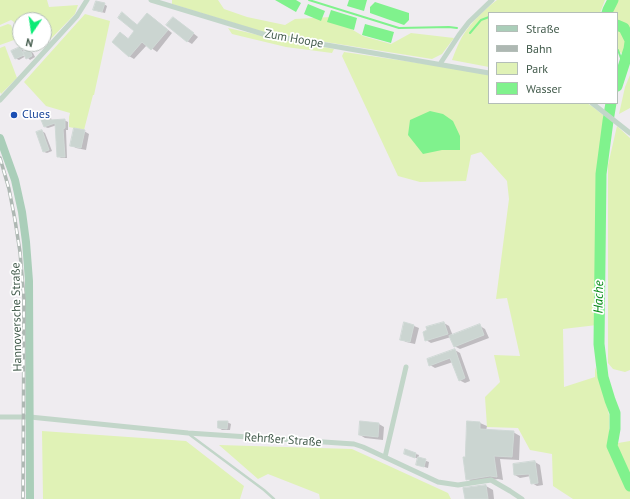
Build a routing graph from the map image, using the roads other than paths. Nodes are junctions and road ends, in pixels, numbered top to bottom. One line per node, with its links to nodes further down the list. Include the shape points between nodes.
1 (87, 0): 6 (street, via 77,16)
2 (151, 0): 4 (street, Zum Hoope, via 263,34)
3 (492, 0): 4 (street, via 469,22)
4 (440, 64): 5 (street, Zum Hoope)
5 (488, 73)
6 (0, 100)
7 (593, 104): 8 (street)
8 (630, 133)
9 (0, 138): 12 (main road, Hannoversche Straße, via 15,180 26,242 29,282)
10 (406, 367): 14 (street)
11 (0, 417): 12 (street, Rehrßer Straße)
12 (30, 417): 13 (street, Rehrßer Straße); 16 (main road, Hannoversche Straße)
13 (188, 433): 14 (street, Rehrßer Straße, via 354,444); 15 (lane, via 258,485)
14 (385, 457): 18 (street, Rehrßer Straße, via 438,482 458,485 491,480)
15 (271, 498): 17 (lane)
16 (30, 499)
17 (274, 499)
18 (522, 499)

